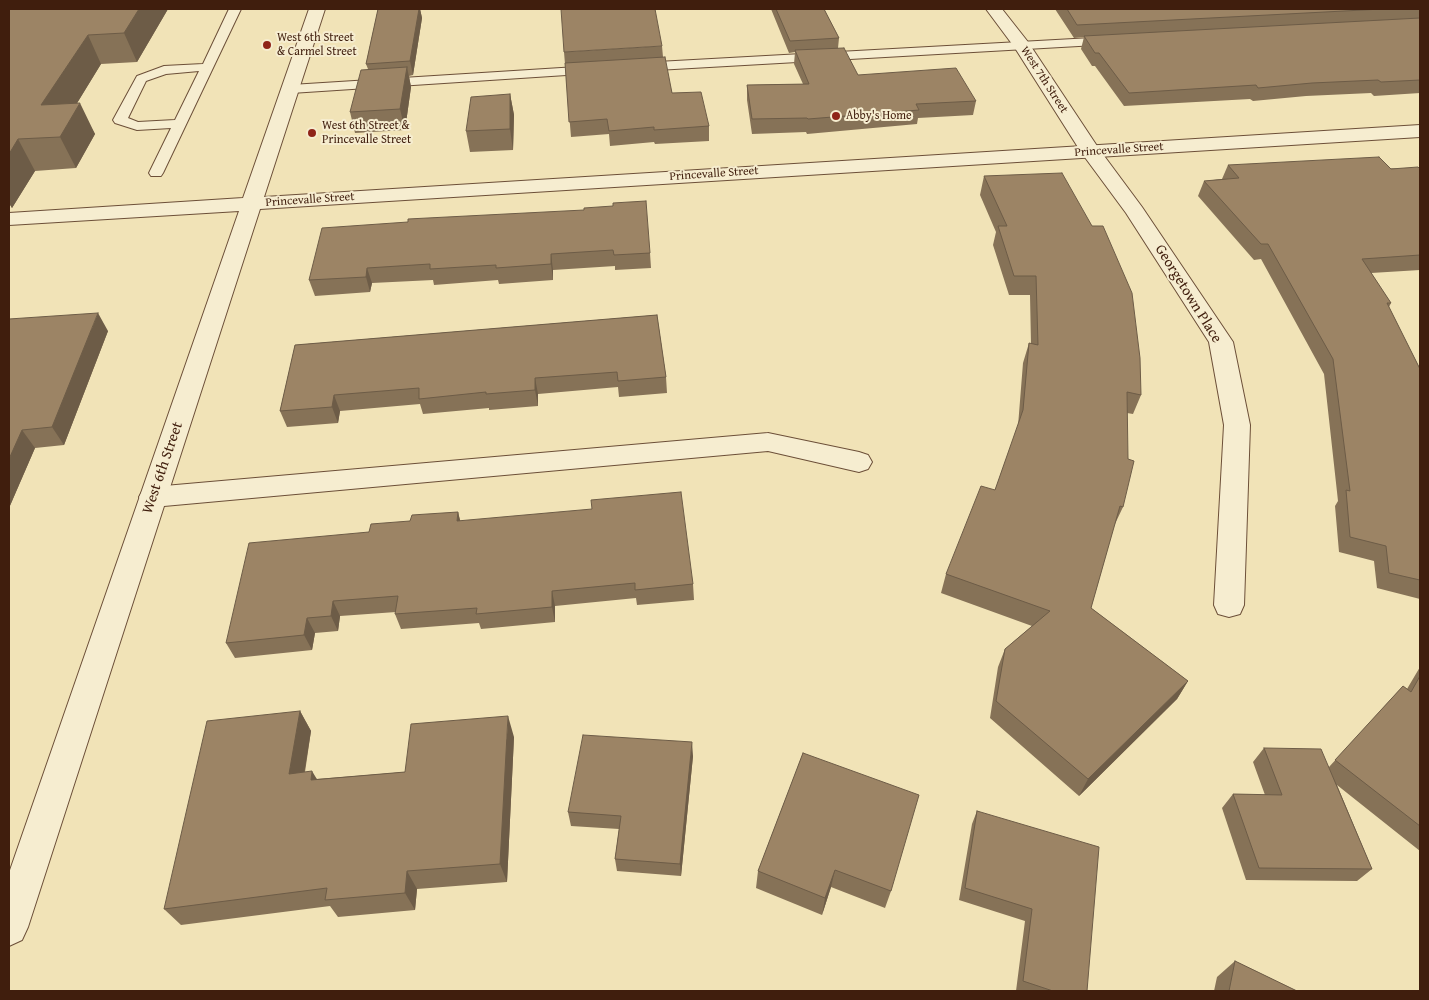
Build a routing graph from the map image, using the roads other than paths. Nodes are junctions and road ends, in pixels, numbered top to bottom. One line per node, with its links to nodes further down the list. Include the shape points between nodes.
1 (234, 9): 6 (lane)
2 (317, 9): 9 (street, West 6th Street)
3 (994, 9): 5 (street, West 7th Street)
4 (1121, 40): 5 (lane)
5 (1022, 46): 7 (lane); 12 (street, West 7th Street)
6 (206, 67): 10 (lane); 10 (lane, via 164,70 141,79 120,120 137,126)
7 (626, 68)
8 (607, 70): 9 (lane)
9 (290, 89): 14 (street, West 6th Street)
10 (179, 124): 13 (lane)
11 (1418, 134): 12 (street, Princevalle Street)
12 (1091, 152): 14 (street, Princevalle Street); 18 (street, Georgetown Place, via 1135,211 1221,342 1237,425)
13 (156, 173)
14 (252, 204): 15 (street, Princevalle Street); 17 (street, West 6th Street)
15 (9, 219)
16 (859, 462): 17 (street, via 768,442)
17 (153, 497): 19 (street, West 6th Street)
18 (1229, 605)
19 (9, 927)

